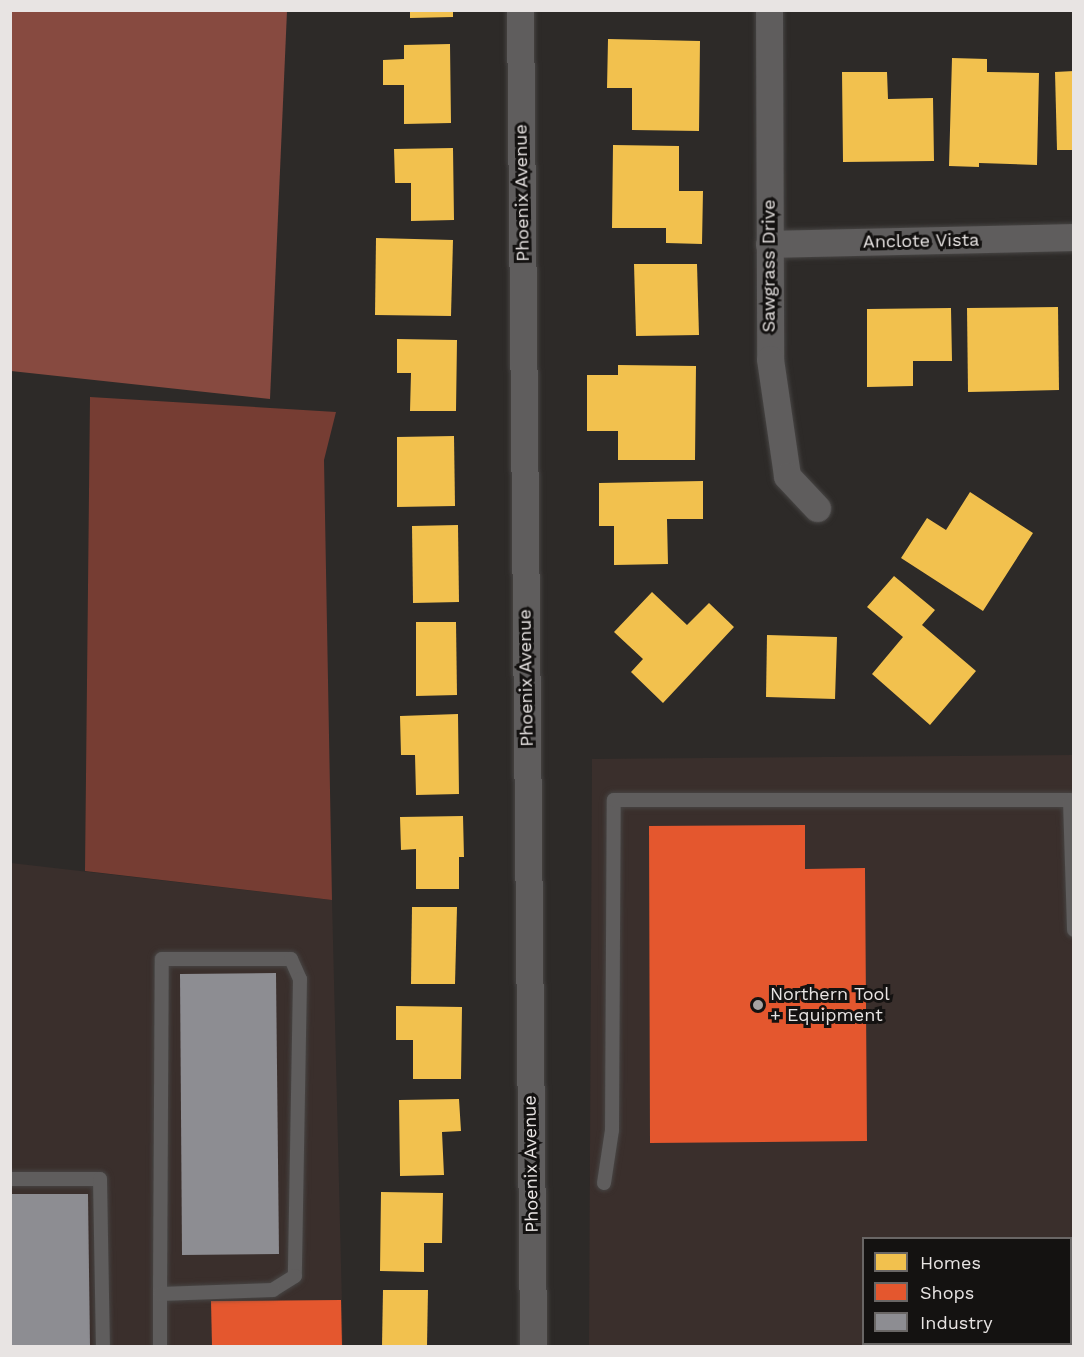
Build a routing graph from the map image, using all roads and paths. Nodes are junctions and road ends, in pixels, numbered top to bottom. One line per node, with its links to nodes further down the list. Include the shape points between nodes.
1 (520, 10): 12 (street, Phoenix Avenue)
2 (769, 10): 4 (street, Sawgrass Drive)
3 (1074, 237): 4 (street, Anclote Vista)
4 (769, 244): 5 (street, Sawgrass Drive, via 770,359 787,476)
5 (817, 508)
6 (1074, 930): 8 (lane, via 1070,800 615,800 612,1130)
7 (10, 1179): 10 (lane, via 100,1179)
8 (604, 1183)
9 (160, 1294): 9 (lane, via 273,1290 295,1276 300,979 291,959 162,959); 11 (lane)
10 (103, 1347)
11 (160, 1347)
12 (533, 1347)

